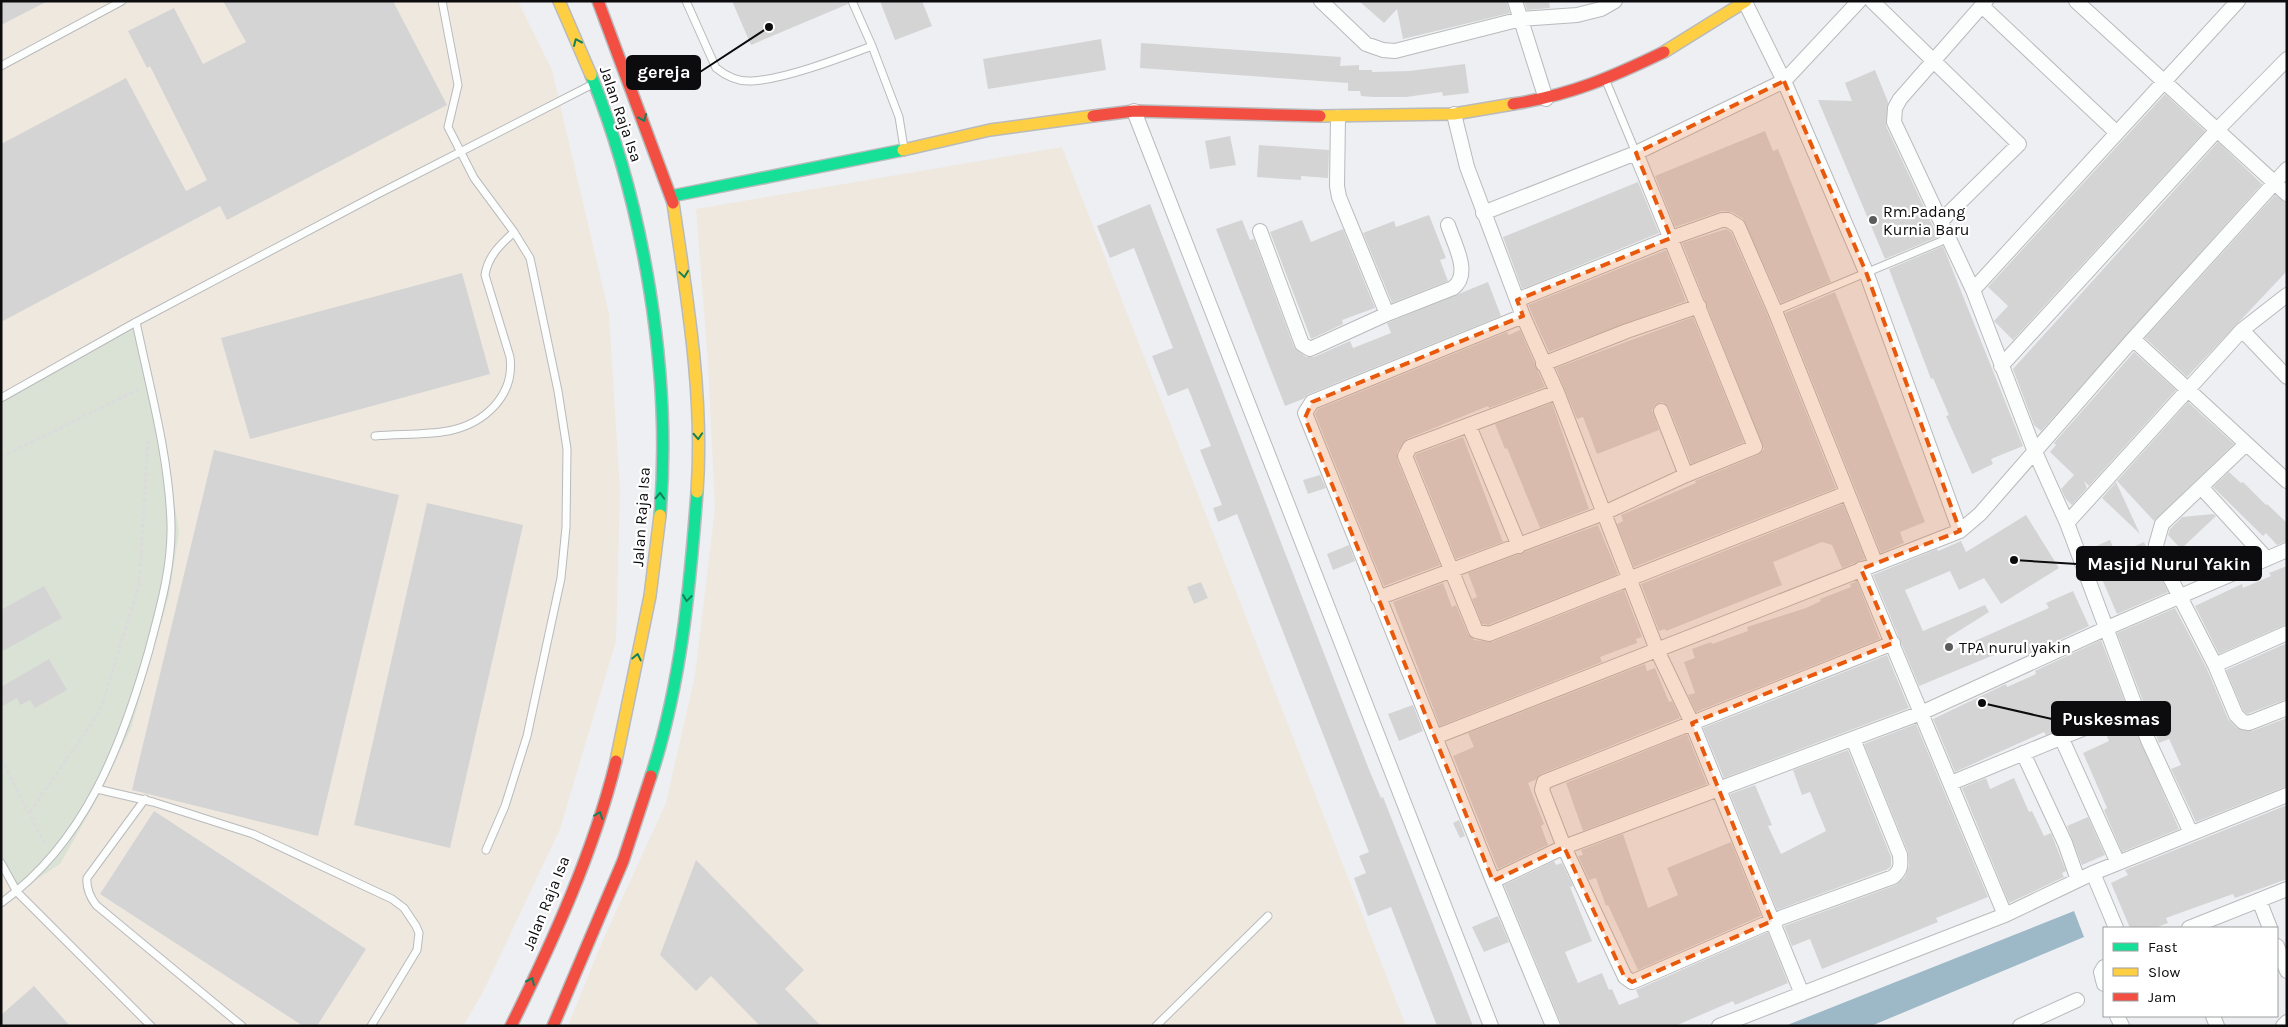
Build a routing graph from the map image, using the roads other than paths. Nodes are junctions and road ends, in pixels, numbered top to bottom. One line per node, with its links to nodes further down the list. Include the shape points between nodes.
1 (122, 1): 20 (lane)
2 (442, 1): 33 (lane, via 458,85 448,127)
3 (559, 1): 22 (main road, Jalan Raja Isa, one-way to 3)
4 (598, 1): 21 (main road, Jalan Raja Isa)
5 (686, 1): 17 (lane, via 716,68 736,79 751,82 786,74)
6 (852, 1): 17 (lane)
7 (1320, 1): 16 (street, via 1366,44 1383,50 1395,51)
8 (1515, 1): 16 (street)
9 (1615, 1): 16 (street, via 1601,9 1577,15)
10 (1859, 1): 24 (street)
11 (1872, 1): 19 (street)
12 (2076, 1): 25 (street)
13 (2238, 1): 25 (street)
14 (1745, 2): 23 (main road, via 1677,45); 24 (street)
15 (1984, 3): 19 (street); 31 (street)
16 (1521, 19): 26 (street)
17 (872, 46): 32 (lane, via 899,117)
18 (2287, 59): 30 (street)
19 (1933, 60): 40 (street, via 1894,108 1894,122); 40 (street, via 2019,144)
20 (1, 66)
21 (626, 72): 22 (main road); 38 (main road, Jalan Raja Isa, one-way to 38)
22 (603, 80): 33 (lane); 129 (main road, Jalan Raja Isa, one-way to 22, via 556,924 607,793 652,584 658,532 661,422 655,336 636,218)
23 (1606, 80): 26 (main road); 34 (lane)
24 (1784, 81): 34 (street); 46 (street)
25 (2165, 81): 30 (street); 31 (street)
26 (1546, 98): 28 (main road)
27 (1134, 112): 29 (main road); 32 (main road, via 990,130); 132 (street)
28 (1454, 114): 29 (main road); 39 (street)
29 (1338, 117): 52 (street, via 1339,197)
30 (2218, 129): 36 (street); 58 (street)
31 (2117, 134): 47 (street)
32 (904, 150): 38 (main road)
33 (459, 152): 43 (lane); 54 (lane)
34 (1636, 153): 39 (street); 44 (street)
35 (2287, 169): 36 (street)
36 (2274, 183): 37 (street); 56 (street)
37 (2287, 194)
38 (672, 196): 130 (main road, Jalan Raja Isa, one-way to 130, via 690,326 699,458 691,567 682,633 669,708 639,816)
39 (1483, 213): 49 (street)
40 (1941, 221): 45 (street)
41 (1448, 225): 52 (street, via 1462,265 1459,284)
42 (1260, 231): 52 (street, via 1302,344 1307,348 1314,348)
43 (514, 232): 65 (lane, via 495,250 485,275 510,357 512,370 505,394 498,404 474,422 457,428); 104 (lane, via 530,258 558,391 567,449 566,527 562,578 527,736 505,806)
44 (1671, 238): 49 (street); 50 (street); 51 (street, via 1722,220 1732,221 1738,226)
45 (1949, 238): 46 (lane); 47 (street)
46 (1866, 272): 51 (lane); 74 (street)
47 (1974, 290): 58 (street)
48 (2287, 295): 55 (street)
49 (1517, 300): 53 (street)
50 (1699, 306): 57 (street); 68 (street, via 1755,447)
51 (1775, 311): 71 (street)
52 (1387, 314)
53 (1523, 316): 57 (street); 83 (street, via 1312,402 1307,408 1305,418)
54 (136, 322): 62 (lane); 99 (lane, via 167,472 171,525 168,574 134,702 114,756)
55 (2242, 330): 59 (street); 60 (street)
56 (2133, 338): 60 (street); 67 (street)
57 (1543, 364): 61 (street)
58 (2001, 366): 67 (street)
59 (2287, 378)
60 (2189, 390): 66 (street); 73 (street)
61 (1557, 392): 64 (street); 72 (street)
62 (1, 398)
63 (1661, 411): 68 (street)
64 (1469, 426): 75 (street); 80 (street, via 1410,447 1405,456)
65 (375, 436)
66 (2246, 444): 69 (street); 70 (street)
67 (2034, 452): 73 (street); 74 (street, via 1980,514)
68 (1686, 475): 72 (street)
69 (2287, 481)
70 (2201, 487): 77 (street); 82 (street, via 2162,524 2156,545)
71 (1847, 493): 78 (street); 81 (street)
72 (1604, 513): 75 (street); 81 (street)
73 (2067, 522): 84 (street)
74 (1960, 531): 78 (street)
75 (1519, 546): 80 (street)
76 (2287, 550): 77 (street)
77 (2266, 558): 82 (street)
78 (1876, 564): 79 (street)
79 (1861, 569): 86 (street); 87 (street)
80 (1450, 572): 81 (street, via 1476,631 1482,634 1489,634); 83 (street)
81 (1628, 577): 87 (street)
82 (2181, 597): 84 (street); 88 (street)
83 (1378, 598): 93 (street)
84 (2107, 628): 89 (street); 91 (street)
85 (2287, 633): 88 (street)
86 (1893, 643): 91 (street); 92 (street)
87 (1657, 650): 92 (street); 93 (street)
88 (2215, 664): 90 (street, via 2236,715 2243,722 2249,723)
89 (2136, 707): 94 (street); 102 (street)
90 (2287, 708)
91 (1921, 713): 95 (street); 97 (street)
92 (1692, 723): 98 (street); 103 (street, via 1544,782 1542,790)
93 (1435, 737): 109 (street)
94 (2061, 737): 96 (street); 106 (street)
95 (1853, 740): 98 (street); 116 (street, via 1900,855 1901,868 1893,877)
96 (2022, 753): 97 (street); 108 (street, via 2065,843)
97 (1951, 783): 114 (street)
98 (1718, 788): 103 (street); 116 (street)
99 (97, 789): 101 (lane); 111 (lane, via 51,858)
100 (2287, 794): 102 (street)
101 (145, 799): 127 (lane, via 87,878 86,886 96,905); 128 (lane, via 253,834 392,899 404,908 418,933 417,950)
102 (2191, 833): 106 (street)
103 (1564, 847): 109 (street); 116 (street, via 1629,981)
104 (486, 850)
105 (1, 863): 111 (lane)
106 (2118, 863): 107 (street)
107 (2093, 874): 108 (street); 117 (street)
108 (2078, 880): 114 (street)
109 (1493, 881): 133 (street)
110 (2287, 889): 112 (street)
111 (16, 892): 113 (lane); 126 (lane)
112 (2259, 900): 118 (street); 119 (street)
113 (1, 903)
114 (2005, 915): 122 (street)
115 (1268, 916): 131 (lane)
116 (1772, 920): 122 (street)
117 (2116, 927)
118 (2192, 927)
119 (2270, 927)
120 (2278, 948): 121 (street)
121 (2287, 971)
122 (1802, 994): 134 (street)
123 (2077, 1000): 124 (street)
124 (2050, 1020): 135 (street)
125 (2287, 1022): 136 (street)
126 (151, 1026)
127 (242, 1026)
128 (371, 1026)
129 (511, 1026)
130 (553, 1026)
131 (1156, 1026)
132 (1492, 1026)
133 (1554, 1026)
134 (1719, 1026)
135 (2020, 1026)
136 (2284, 1026)

